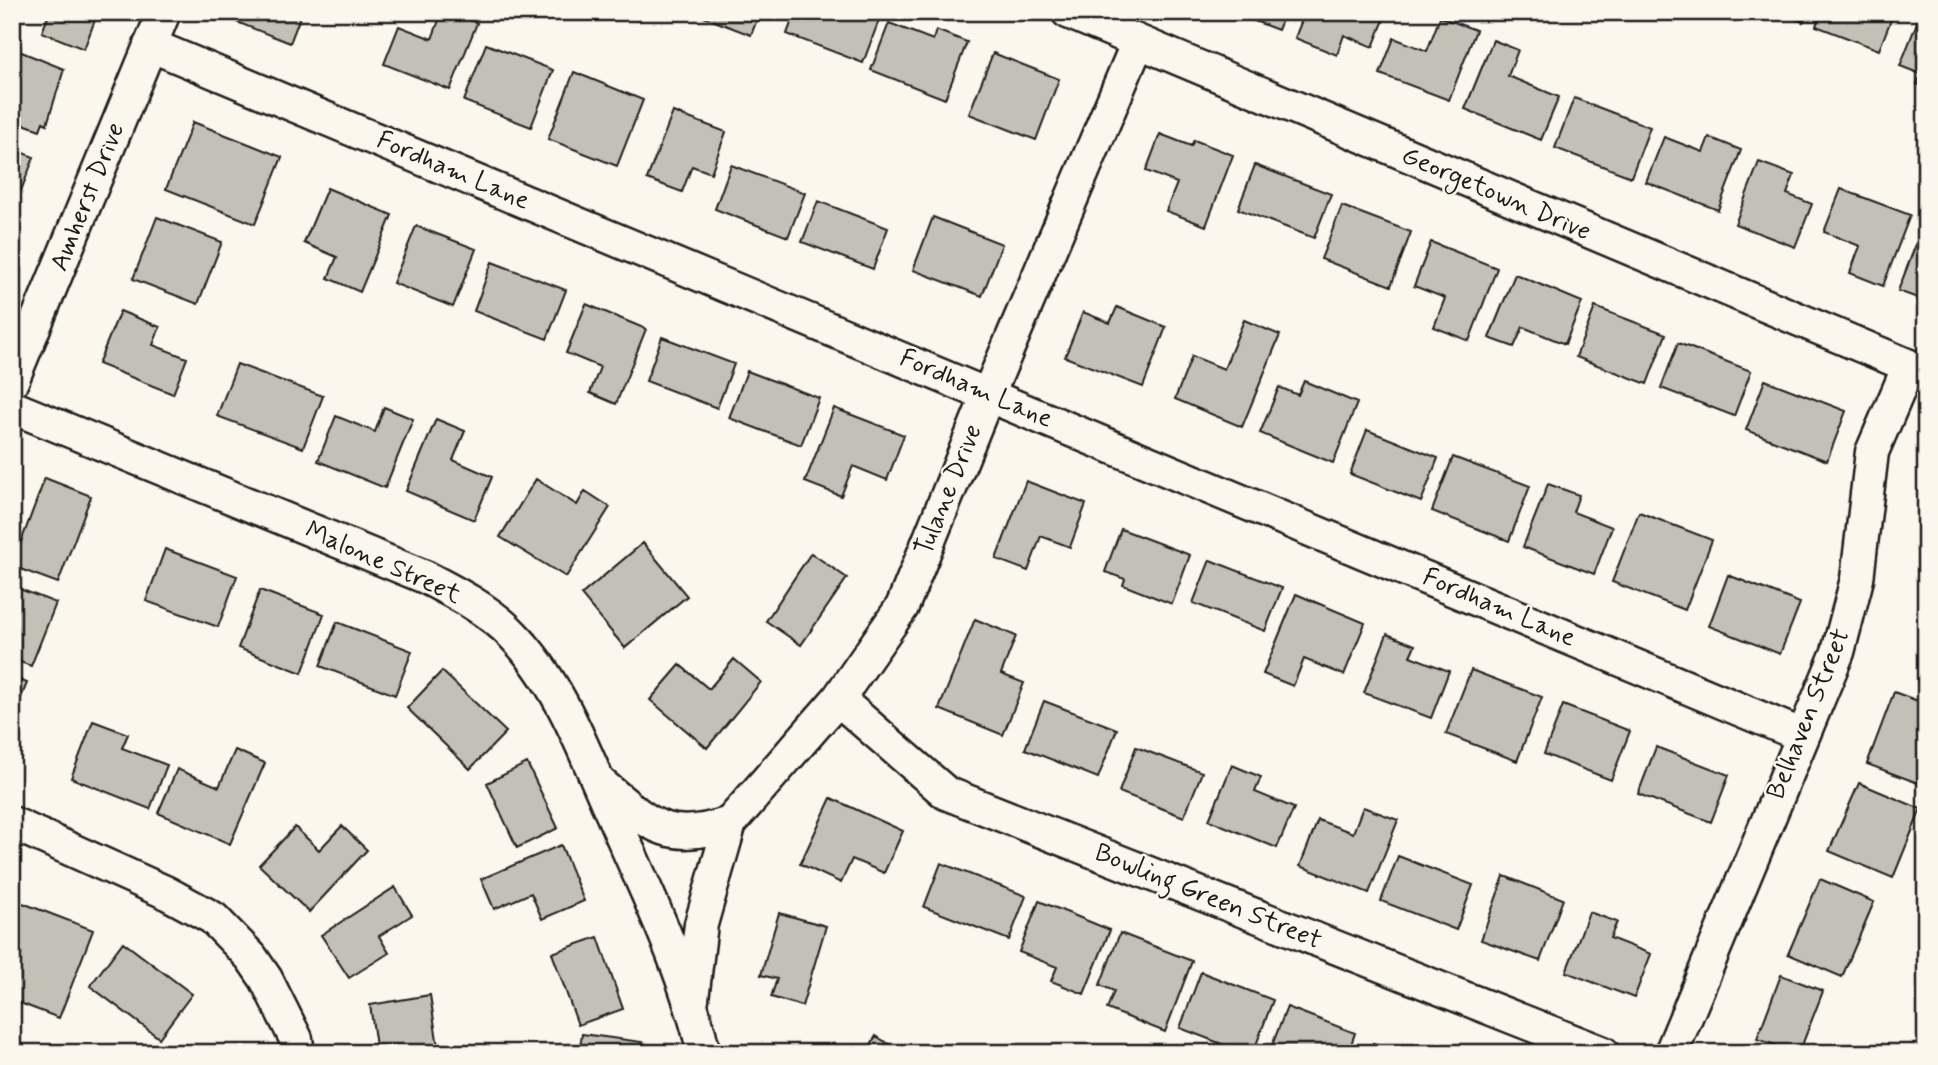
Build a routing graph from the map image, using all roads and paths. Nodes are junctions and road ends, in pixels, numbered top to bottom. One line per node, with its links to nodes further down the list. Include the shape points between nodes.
1 (164, 12): 4 (street, Amherst Drive)
2 (1068, 12): 3 (street, Georgetown Drive)
3 (1138, 42): 5 (street, Georgetown Drive); 7 (street, Tulane Drive)
4 (150, 45): 6 (street, Amherst Drive); 7 (street, Fordham Lane)
5 (1917, 369): 10 (street, Belhaven Street, via 1872,452 1857,579 1838,652)
6 (12, 381)
7 (988, 395): 9 (street, Tulane Drive, via 902,607); 10 (street, Fordham Lane)
8 (12, 407): 11 (street, Malone Street, via 457,593 513,635 536,664 571,722)
9 (838, 699): 13 (street, Tulane Drive); 17 (street, Bowling Green Street, via 946,793)
10 (1801, 735): 18 (street, Belhaven Street)
11 (597, 781): 13 (street, via 665,831 699,834); 14 (street, Malone Street)
12 (12, 823): 15 (street, via 213,918 266,979 296,1039)
13 (730, 823): 14 (street, Tulane Drive, via 701,924)
14 (692, 999): 16 (street, Malone Street)
15 (298, 1053)
16 (704, 1053)
17 (1603, 1053)
18 (1671, 1053)

